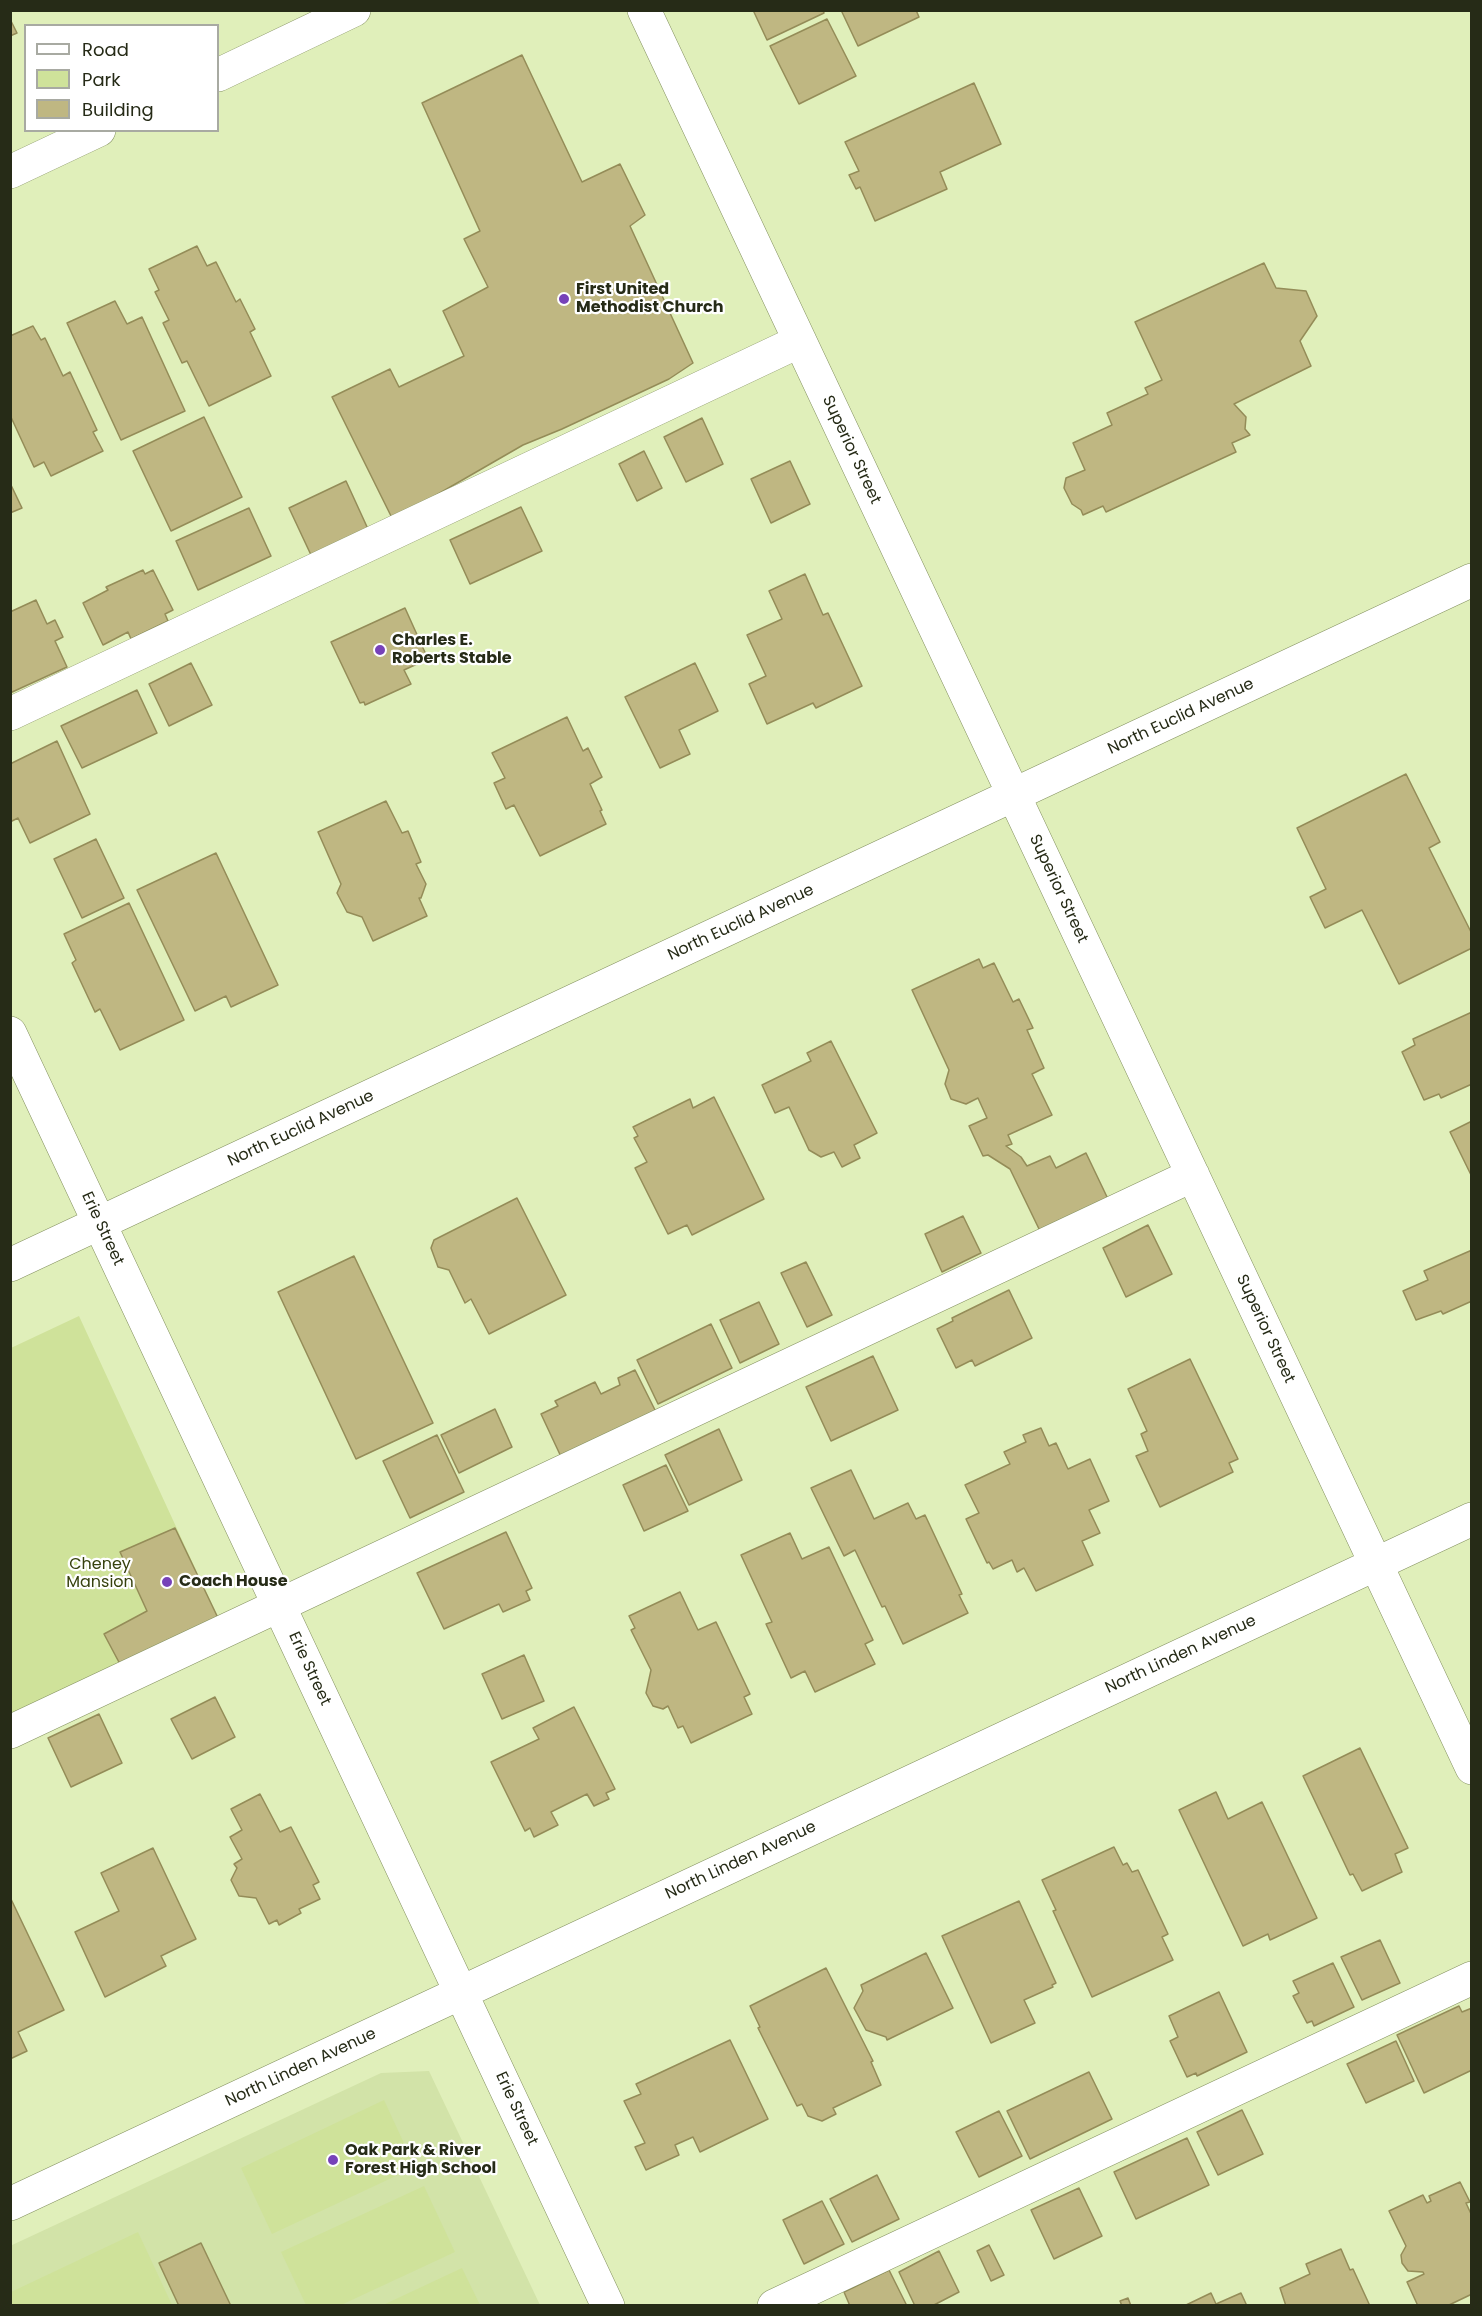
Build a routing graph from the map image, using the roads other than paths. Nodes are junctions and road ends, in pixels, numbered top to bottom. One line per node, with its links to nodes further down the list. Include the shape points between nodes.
1 (354, 10): 3 (street)
2 (644, 10): 6 (street, Superior Street)
3 (219, 75)
4 (95, 132): 5 (street)
5 (10, 172)
6 (800, 341): 8 (street); 9 (street, Superior Street)
7 (1472, 580): 9 (street, North Euclid Avenue)
8 (10, 714)
9 (1014, 795): 11 (street, Superior Street); 12 (street, North Euclid Avenue)
10 (10, 1033): 12 (street, Erie Street)
11 (1192, 1175): 15 (street, Superior Street); 16 (street)
12 (99, 1223): 13 (street, North Euclid Avenue); 16 (street, Erie Street)
13 (10, 1265)
14 (1472, 1519): 15 (street, North Linden Avenue)
15 (1375, 1564): 18 (street, Superior Street); 20 (street, North Linden Avenue)
16 (279, 1606): 17 (street); 20 (street, Erie Street)
17 (10, 1732)
18 (1472, 1768)
19 (1472, 1978): 23 (street)
20 (461, 1993): 21 (street, North Linden Avenue); 22 (street, Erie Street)
21 (10, 2204)
22 (608, 2306)
23 (774, 2306)

